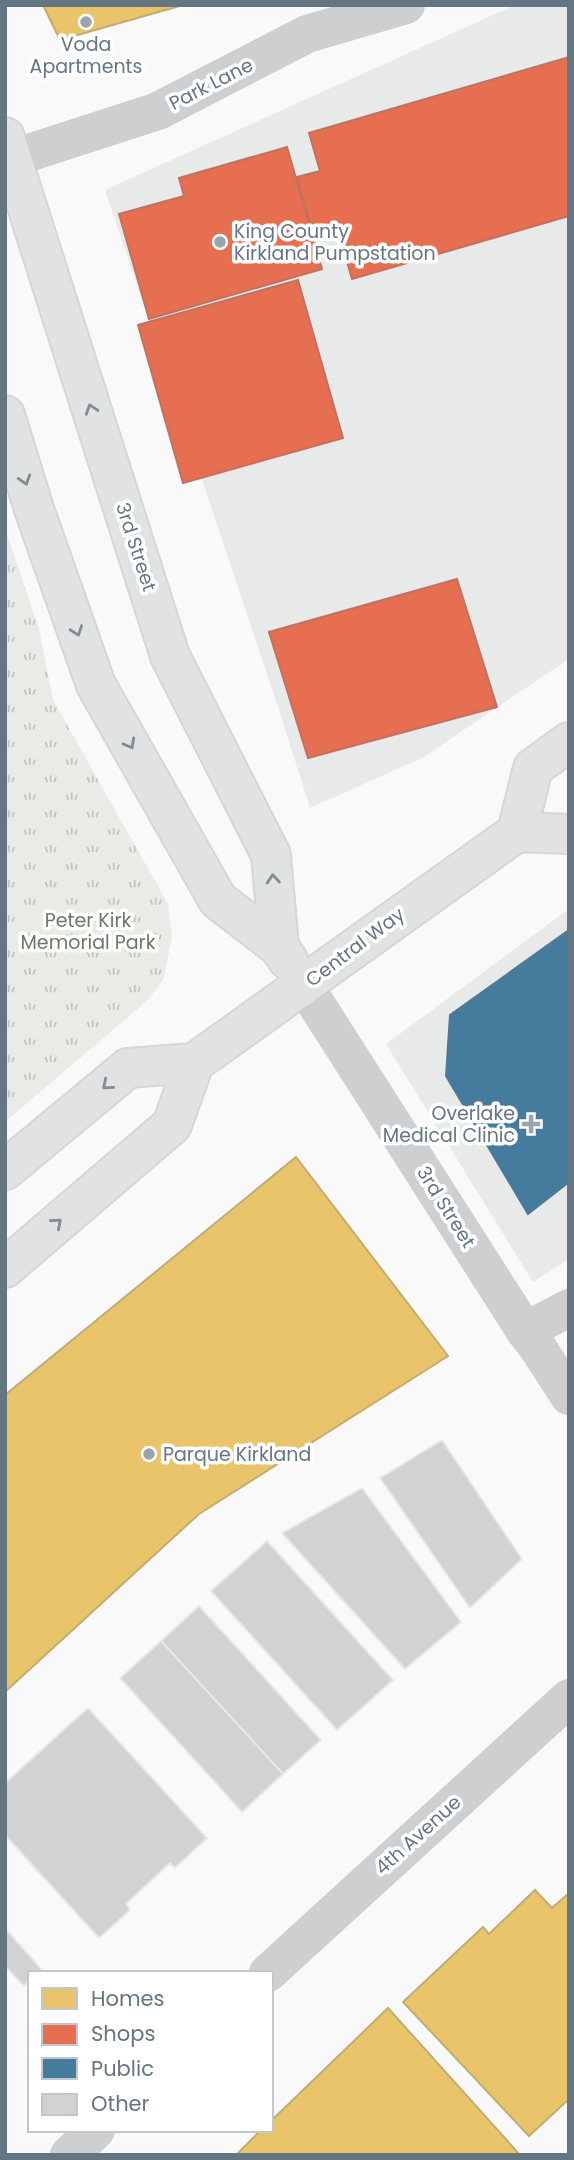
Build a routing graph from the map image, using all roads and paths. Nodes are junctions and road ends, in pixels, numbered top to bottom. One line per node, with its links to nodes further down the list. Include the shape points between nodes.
1 (406, 5): 2 (street, Park Lane, via 307,34 158,111)
2 (9, 147): 7 (main road, 3rd Street, one-way to 2, via 271,855 170,656)
3 (5, 415): 7 (main road, 3rd Street, one-way to 7, via 96,685 218,900)
4 (569, 743): 5 (main road, via 533,768)
5 (517, 832): 6 (main road); 8 (main road, Central Way)
6 (569, 834)
7 (279, 947): 8 (main road, 3rd Street)
8 (304, 985): 9 (main road, Central Way); 13 (street, 3rd Street)
9 (194, 1063): 10 (main road, one-way to 10, via 128,1068); 11 (main road, one-way to 9, via 172,1125)
10 (5, 1170)
11 (5, 1268)
12 (569, 1308): 13 (street)
13 (525, 1331): 14 (street, 3rd Street)
14 (569, 1396)
15 (569, 1698): 16 (street, 4th Avenue)
16 (270, 1971)
17 (94, 2132): 18 (street)
18 (69, 2155)

